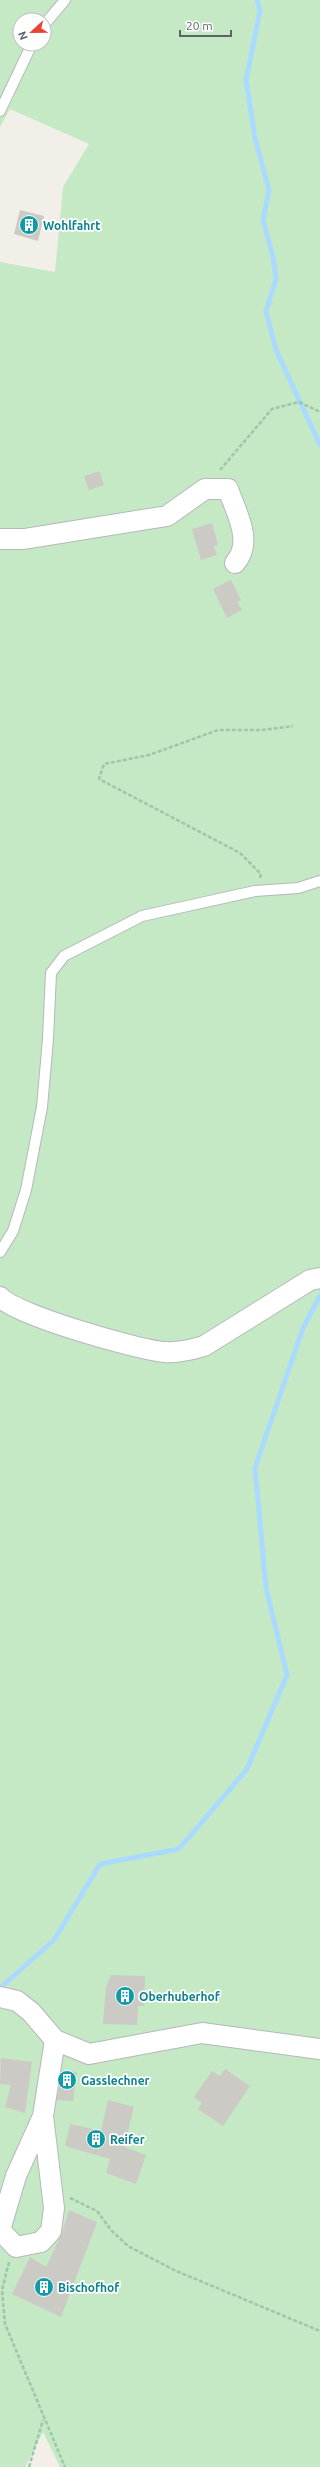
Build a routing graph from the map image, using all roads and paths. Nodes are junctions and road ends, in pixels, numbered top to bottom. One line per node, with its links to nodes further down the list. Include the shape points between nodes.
1 (65, 0): 2 (lane)
2 (52, 15)
3 (28, 52): 4 (lane)
4 (0, 111)
5 (320, 412): 6 (path, via 299,402 272,409)
6 (205, 490): 7 (street, via 167,516 24,539); 8 (street, via 228,489 244,536 243,555)
7 (0, 539)
8 (235, 563)
9 (293, 726): 11 (path, via 261,730 218,730 149,755 104,764 98,779 240,853 261,874)
10 (320, 881): 11 (lane, via 298,888)
11 (255, 892): 12 (lane, via 142,916 64,956 50,973 42,1107 26,1190 14,1231)
12 (0, 1252)
13 (319, 1279): 14 (street, via 310,1280 204,1346 185,1351 164,1352 89,1333 31,1316)
14 (0, 1297)
15 (1, 1997): 16 (street, via 17,2002 31,2012)
16 (55, 2040): 17 (street, via 89,2054 202,2033); 18 (street)
17 (320, 2049)
18 (43, 2116): 19 (street); 20 (street, via 16,2176 0,2230)
19 (51, 2179): 20 (street, via 54,2208 51,2231 42,2242); 21 (path, via 69,2197 97,2211 111,2230 128,2246 174,2270)
20 (16, 2247): 22 (path, via 11,2254 2,2290 5,2324)
21 (320, 2331)
22 (43, 2420): 23 (path); 24 (path)
23 (29, 2467)
24 (64, 2467)

